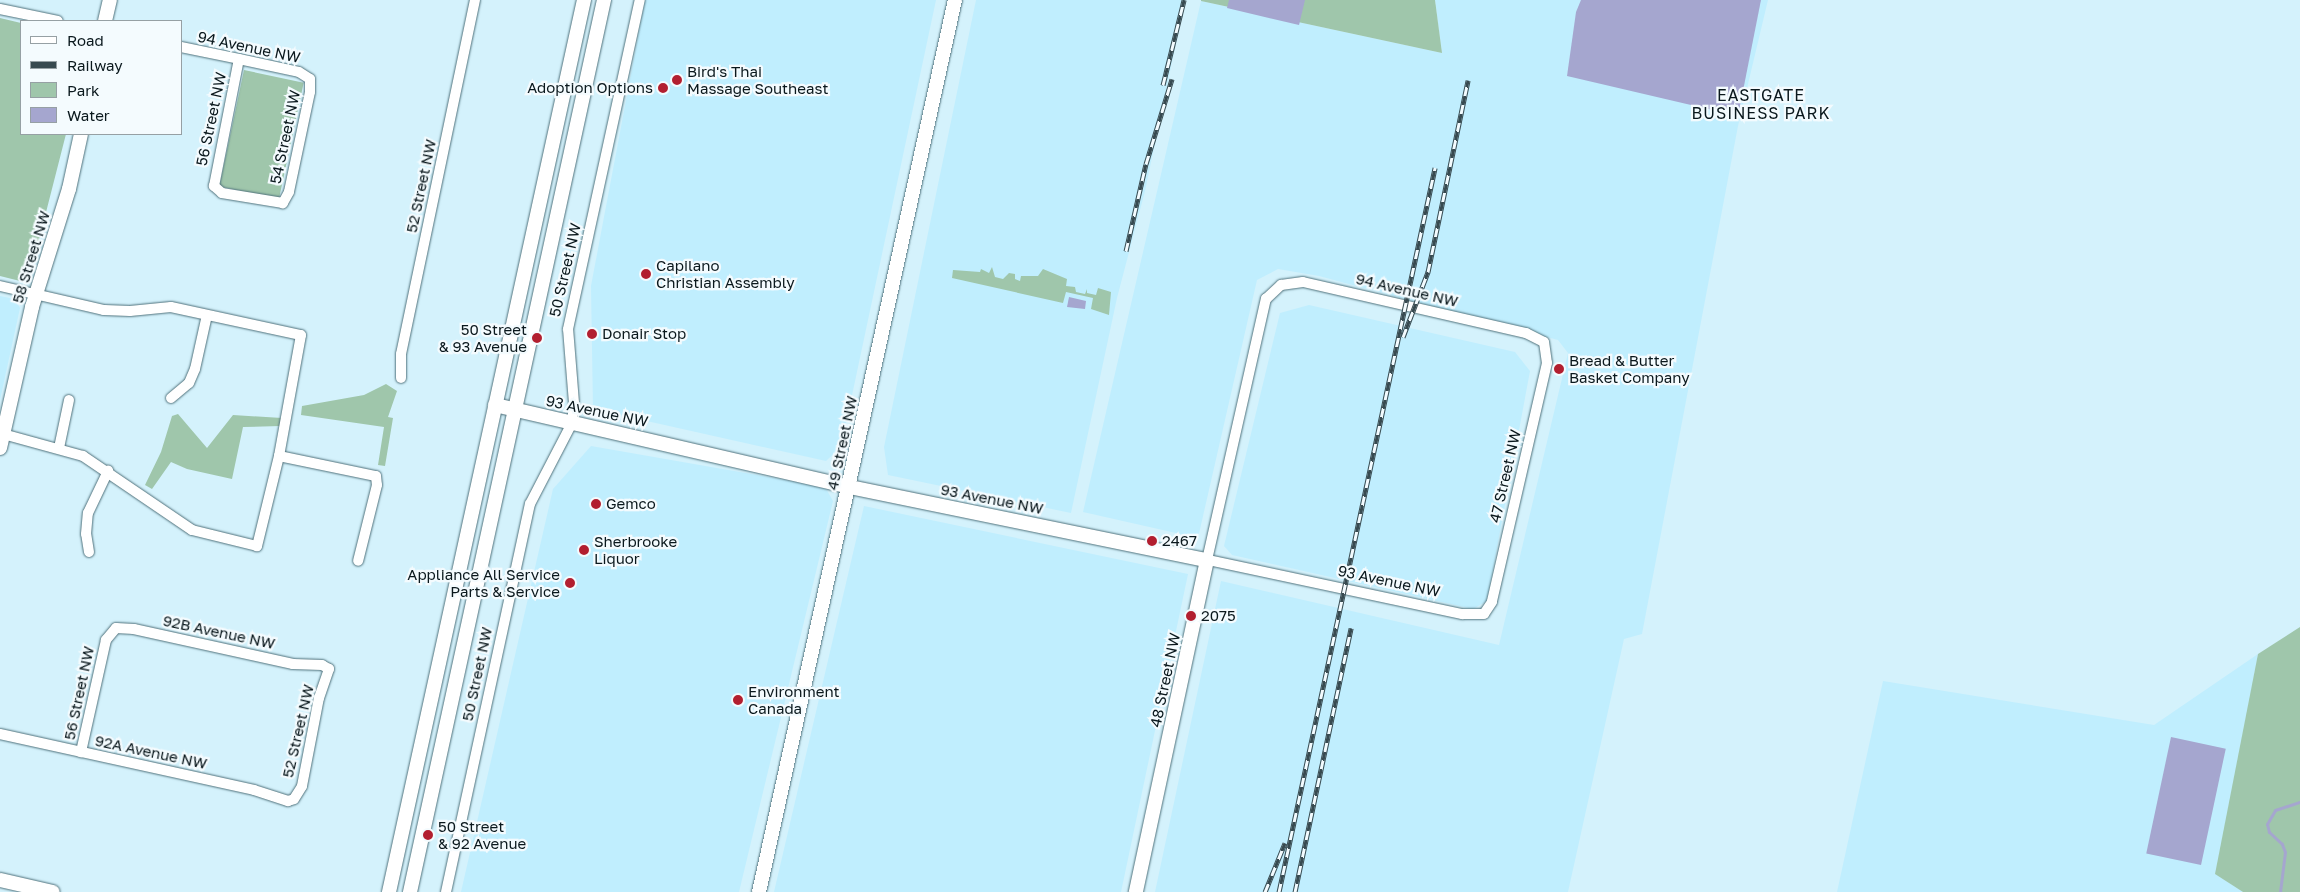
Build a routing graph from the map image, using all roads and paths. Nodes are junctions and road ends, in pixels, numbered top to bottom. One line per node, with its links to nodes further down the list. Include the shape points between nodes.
1 (110, 0): 9 (street)
2 (475, 0): 20 (street, 52 Street NW, via 401,354)
3 (584, 0): 23 (street)
4 (604, 0): 24 (street, 50 Street NW)
5 (640, 0): 25 (street, 50 Street NW, via 568,329 574,403)
6 (955, 0): 31 (street, 49 Street NW)
7 (0, 9): 8 (street)
8 (53, 20)
9 (105, 20)
10 (182, 47): 11 (street, 94 Avenue NW)
11 (239, 59): 12 (street, 94 Avenue NW, via 299,72); 14 (street, 56 Street NW, via 214,186 222,193 276,204)
12 (310, 79): 14 (street, 54 Street NW, via 310,92)
13 (81, 135): 16 (street, 58 Street NW, via 69,189)
14 (285, 202)
15 (0, 286): 16 (street)
16 (36, 294): 18 (street, via 113,311 171,307); 26 (street, 58 Street NW)
17 (1266, 299): 19 (street, 94 Avenue NW, via 1281,284 1303,282 1526,333); 33 (street, 48 Street NW)
18 (207, 315): 21 (street, via 195,369 188,383); 29 (street, via 301,335)
19 (1544, 342): 35 (street, 47 Street NW, via 1547,363 1492,602)
20 (401, 378)
21 (171, 398)
22 (69, 400): 28 (street)
23 (495, 405): 24 (street, 93 Avenue NW); 43 (street)
24 (515, 410): 25 (street, 93 Avenue NW); 44 (street, 50 Street NW)
25 (572, 423): 31 (street, 93 Avenue NW); 45 (street, 50 Street NW, via 530,504)
26 (3, 434): 27 (street, 58 Street NW); 28 (street)
27 (0, 448)
28 (59, 448): 30 (street)
29 (278, 456): 30 (street, via 257,546 192,530); 34 (street, via 376,476 378,480)
30 (108, 471): 32 (street, via 88,513 86,534)
31 (850, 487): 33 (street, 93 Avenue NW); 46 (street, 49 Street NW)
32 (89, 552)
33 (1207, 560): 35 (street, 93 Avenue NW, via 1462,614); 47 (street, 48 Street NW)
34 (358, 561)
35 (1484, 614)
36 (106, 640): 37 (street, 92B Avenue NW, via 116,628 123,627 293,664 322,665); 39 (street, 56 Street NW)
37 (329, 669): 40 (street, 52 Street NW, via 319,698 302,786)
38 (0, 734): 39 (street, 92A Avenue NW)
39 (81, 752): 40 (street, 92A Avenue NW)
40 (294, 799)
41 (0, 880): 42 (street)
42 (53, 892)
43 (389, 892)
44 (410, 892)
45 (446, 892)
46 (759, 892)
47 (1136, 892)

